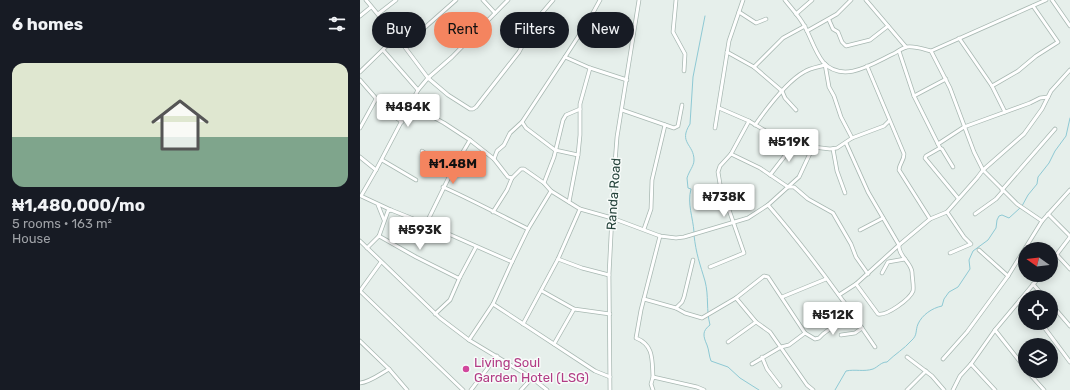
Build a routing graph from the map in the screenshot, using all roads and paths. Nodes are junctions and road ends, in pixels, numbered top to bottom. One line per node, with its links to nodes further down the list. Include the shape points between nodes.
1 (366, 0): 18 (street)
2 (396, 0): 20 (street)
3 (456, 0): 30 (street)
4 (483, 0): 22 (street)
5 (508, 0): 22 (street)
6 (553, 0): 47 (street, via 532,25 519,52 473,110 448,95)
7 (600, 0): 39 (street)
8 (639, 0): 50 (street, Randa Road)
9 (676, 0): 45 (street, via 673,32 685,54)
10 (743, 0): 21 (street)
11 (785, 0): 23 (street)
12 (812, 0): 23 (street)
13 (851, 0): 26 (street)
14 (866, 0): 28 (street)
15 (1046, 0): 17 (street)
16 (1052, 0): 29 (street)
17 (1032, 6): 32 (street); 51 (street, via 1058,42)
18 (371, 7): 19 (street); 24 (street)
19 (376, 12)
20 (381, 12)
21 (739, 12): 25 (street, via 756,23); 38 (street)
22 (495, 13): 47 (street, via 447,63)
23 (796, 14): 27 (street)
24 (360, 16)
25 (766, 19)
26 (829, 20): 28 (street, via 846,46 870,40); 31 (street)
27 (805, 26): 31 (street); 42 (street, via 783,38)
28 (888, 26): 33 (street)
29 (1070, 26)
30 (426, 27)
31 (807, 31): 40 (street)
32 (959, 38): 37 (street); 51 (street)
33 (906, 47): 36 (street); 37 (street)
34 (406, 48): 47 (street)
35 (383, 50): 46 (street); 52 (street)
36 (899, 51): 41 (street); 54 (street)
37 (931, 51): 48 (street)
38 (727, 52): 42 (street); 59 (street)
39 (565, 57): 43 (street); 67 (street)
40 (825, 64): 41 (street, via 842,72 852,72); 53 (street, via 804,71); 74 (street, via 829,87)
41 (867, 66): 65 (street)
42 (754, 67): 53 (street)
43 (590, 68): 50 (street); 60 (street)
44 (1070, 70): 55 (street)
45 (684, 71)
46 (360, 72)
47 (428, 78): 52 (street)
48 (946, 79): 54 (street); 70 (street)
49 (360, 80): 56 (street)
50 (626, 80): 61 (street, Randa Road)
51 (992, 86): 63 (street)
52 (418, 90): 57 (street)
53 (782, 91): 62 (street, via 784,98); 69 (street)
54 (914, 96): 78 (street)
55 (1048, 97): 63 (street); 92 (street, via 1024,134)
56 (376, 99): 66 (street); 71 (street)
57 (411, 105): 66 (street); 75 (street)
58 (682, 105): 68 (street, via 676,128)
59 (719, 108): 64 (street); 72 (street)
60 (580, 109): 82 (street, via 566,115); 85 (street)
61 (622, 110): 68 (street); 114 (street, Randa Road, via 617,137)
62 (796, 110)
63 (1005, 112): 70 (street)
64 (749, 121): 69 (street); 84 (street)
65 (889, 121): 74 (street, via 884,126); 116 (street, via 904,154 899,170)
66 (402, 122): 88 (street)
67 (522, 122): 82 (street); 87 (street, via 510,133)
68 (665, 125): 122 (street)
69 (755, 125): 76 (street, via 774,136)
70 (964, 127): 78 (street); 92 (street)
71 (360, 128)
72 (715, 128)
73 (1055, 129): 100 (street)
74 (852, 138): 77 (street)
75 (470, 140): 87 (street); 91 (street)
76 (791, 141): 79 (street); 93 (street)
77 (846, 143): 81 (street); 115 (street)
78 (938, 144): 80 (street)
79 (813, 147): 81 (street); 98 (street, via 801,174)
80 (940, 148): 89 (street); 104 (street, via 925,158)
81 (833, 149): 102 (street)
82 (555, 150): 85 (street); 96 (street)
83 (422, 151): 91 (street)
84 (730, 154): 93 (street); 119 (street, via 718,172)
85 (578, 155): 105 (street)
86 (360, 157): 90 (street)
87 (494, 159): 94 (street, via 508,177)
88 (382, 160): 90 (street); 95 (street)
89 (953, 167)
90 (376, 170): 103 (street)
91 (452, 170): 97 (street)
92 (983, 170): 100 (street); 104 (street)
93 (770, 175): 98 (street)
94 (512, 178): 96 (street, via 524,169); 110 (street)
95 (416, 180)
96 (544, 183): 99 (street)
97 (443, 187): 110 (street); 120 (street)
98 (788, 187): 107 (street); 144 (street, via 794,187 833,214)
99 (551, 190): 105 (street); 121 (street)
100 (1003, 190): 112 (street, via 996,199); 118 (street, via 1017,204)
101 (1070, 190): 113 (street)
102 (845, 193)
103 (360, 197): 106 (street)
104 (958, 198): 111 (street)
105 (569, 202): 108 (street)
106 (378, 204): 109 (street); 117 (street)
107 (768, 205): 119 (street, via 748,218); 147 (street)
108 (580, 209): 114 (street); 135 (street)
109 (391, 210): 117 (street); 120 (street)
110 (493, 212): 121 (street)
111 (946, 212): 116 (street); 132 (street, via 971,244)
112 (975, 214)
113 (1048, 214): 118 (street); 126 (street)
114 (612, 218): 122 (street); 143 (street, Randa Road)
115 (883, 218): 123 (street); 128 (street)
116 (930, 219): 128 (street)
117 (384, 220): 124 (street)
118 (1042, 221): 145 (street)
119 (733, 223): 125 (street, via 684,237); 140 (street, via 744,253)
120 (426, 224): 129 (street)
121 (528, 229): 139 (street)
122 (644, 229): 125 (street)
123 (860, 230)
124 (379, 236): 130 (street); 146 (street, via 456,278)
125 (660, 236): 157 (street)
126 (1070, 237): 133 (street)
127 (360, 240): 130 (street)
128 (899, 245): 136 (street, via 898,250); 144 (street)
129 (476, 247): 139 (street); 146 (street)
130 (367, 248): 138 (street)
131 (979, 250): 145 (street)
132 (950, 253)
133 (1058, 253)
134 (1058, 255): 141 (street)
135 (558, 258): 143 (street, via 582,268); 153 (street)
136 (905, 259): 142 (street, via 888,262); 148 (street, via 912,270 913,291 905,300 884,314 878,314)
137 (693, 260): 161 (street, via 684,297)
138 (381, 262): 152 (street); 164 (street)
139 (512, 262): 160 (street)
140 (710, 267)
141 (1070, 270)
142 (882, 273)
143 (609, 274): 165 (street, Randa Road)
144 (868, 274): 148 (street)
145 (1008, 276): 183 (street, via 967,332)
146 (460, 277): 164 (street, via 450,300)
147 (826, 278): 154 (street); 155 (street)
148 (856, 284): 154 (street)
149 (1033, 284): 150 (street); 151 (street)
150 (1028, 290)
151 (1038, 290)
152 (360, 291): 197 (street)
153 (542, 291): 162 (street); 167 (street)
154 (839, 295): 158 (street)
155 (782, 297): 156 (street, via 766,276); 172 (street)
156 (736, 298): 161 (street, via 702,318); 166 (street)
157 (644, 299): 161 (street); 191 (street, via 636,338 647,344 651,351)
158 (844, 302): 169 (street); 172 (street, via 836,312 831,328 819,338 815,339)
159 (1018, 302): 170 (street)
160 (493, 304): 167 (street); 174 (street)
161 (676, 308)
162 (574, 310): 165 (street); 177 (street)
163 (1058, 312): 168 (street)
164 (435, 314): 174 (street)
165 (610, 314): 190 (street, Randa Road)
166 (756, 322): 176 (street); 178 (street, via 770,332)
167 (524, 324): 177 (street)
168 (1070, 326)
169 (862, 328): 173 (street, via 855,333); 179 (street)
170 (995, 330): 184 (street); 187 (street)
171 (1046, 330): 185 (street)
172 (806, 333): 178 (street, via 789,345)
173 (841, 335)
174 (469, 340): 180 (street)
175 (360, 341): 188 (street)
176 (728, 342)
177 (554, 344): 190 (street, via 595,371)
178 (781, 347): 181 (street); 204 (street)
179 (875, 347)
180 (497, 356): 192 (street); 198 (street)
181 (762, 357): 186 (street); 195 (street, via 767,369)
182 (907, 357): 189 (street)
183 (943, 359)
184 (1018, 359)
185 (1070, 362)
186 (752, 364)
187 (971, 364): 207 (street, via 960,376); 208 (street)
188 (389, 369): 194 (street, via 369,381); 196 (street)
189 (926, 371): 205 (street); 206 (street)
190 (610, 377): 201 (street, Randa Road)
191 (653, 377): 202 (street); 203 (street)
192 (532, 378): 199 (street); 200 (street)
193 (1034, 378): 209 (street)
194 (360, 383)
195 (780, 386)
196 (407, 390)
197 (463, 390)
198 (471, 390)
199 (521, 390)
200 (547, 390)
201 (610, 390)
202 (653, 390)
203 (704, 390)
204 (813, 390)
205 (907, 390)
206 (944, 390)
207 (953, 390)
208 (995, 390)
209 (1044, 390)

